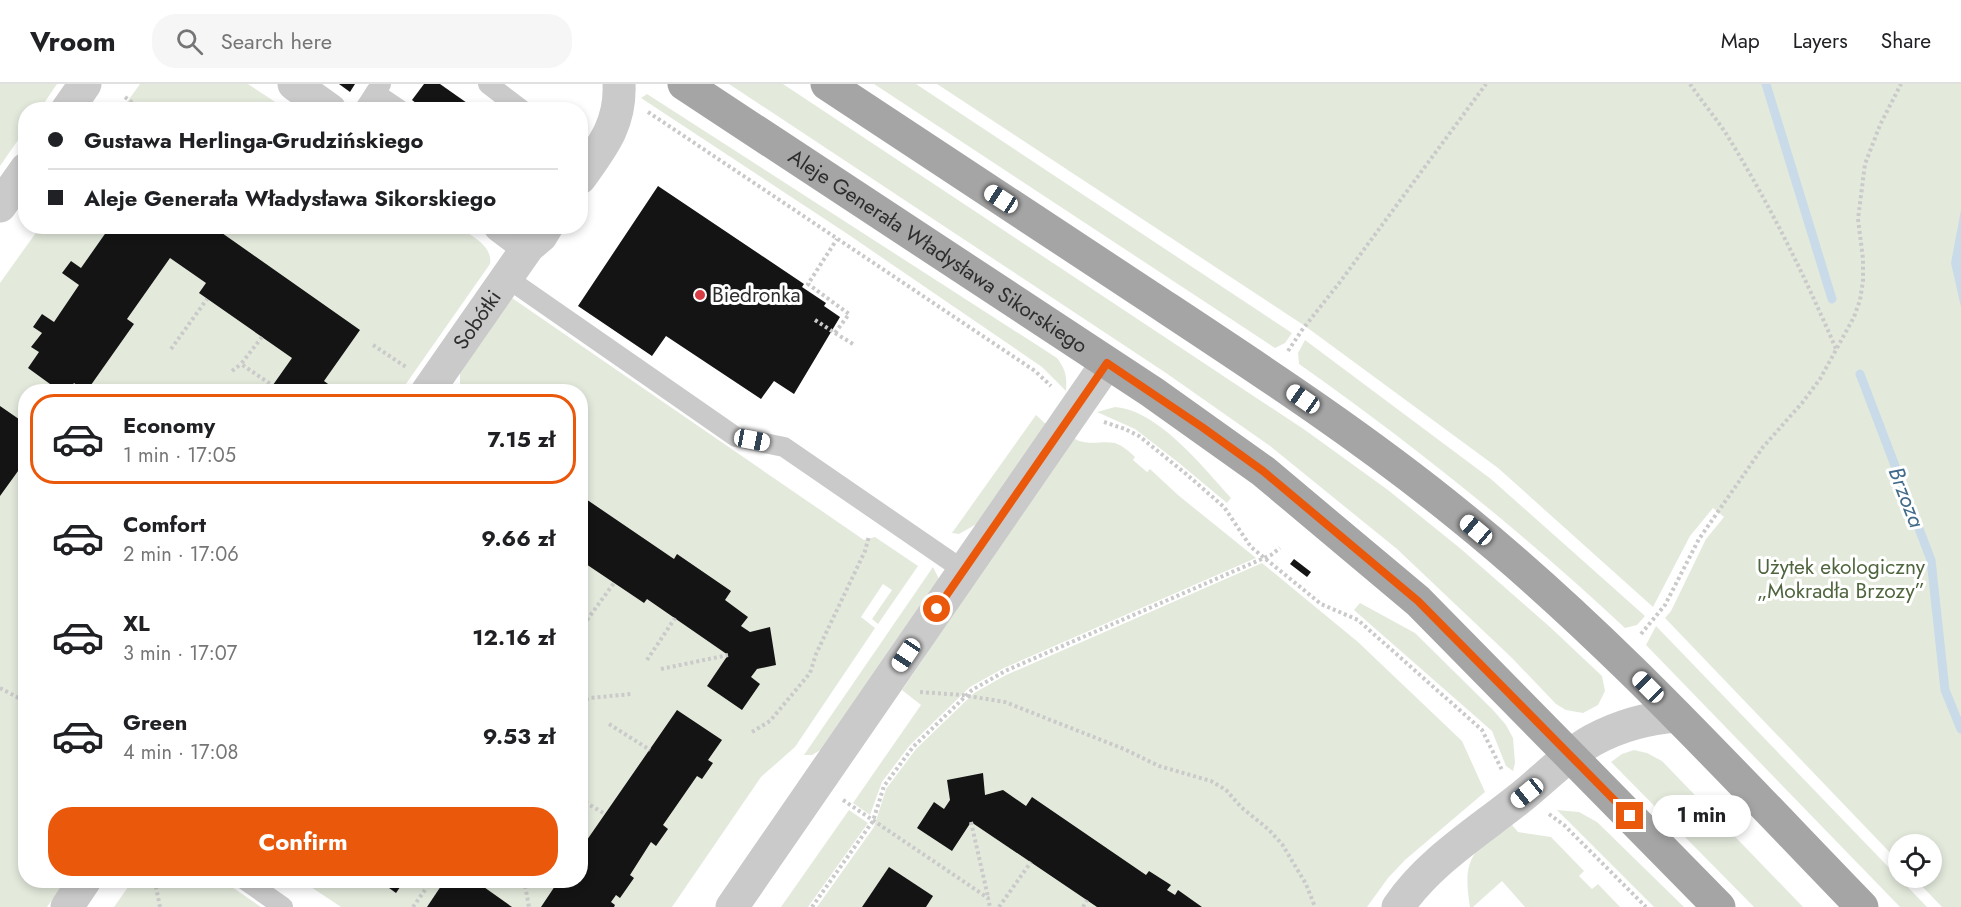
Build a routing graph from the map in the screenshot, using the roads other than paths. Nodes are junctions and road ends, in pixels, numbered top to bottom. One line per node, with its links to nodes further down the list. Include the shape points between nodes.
1 (85, 84): 8 (street)
2 (488, 84): 12 (lane)
3 (684, 84): 18 (main road, Aleje Generała Władysława Sikorskiego)
4 (827, 84): 21 (main road, via 1350,432 1460,516 1544,587)
5 (298, 85): 9 (street)
6 (378, 89): 10 (lane); 11 (lane)
7 (619, 89): 13 (street, via 614,124)
8 (73, 102)
9 (320, 102)
10 (369, 102)
11 (392, 102)
12 (512, 102)
13 (588, 166)
14 (18, 180): 15 (street)
15 (0, 206)
16 (537, 237): 17 (street, Sobótki)
17 (507, 278): 19 (street, Sobótki); 20 (lane, via 736,437 784,447)
18 (1107, 363): 20 (street); 22 (main road, Aleje Generała Władysława Sikorskiego, via 1263,471 1333,528 1418,601)
19 (418, 380)
20 (963, 570): 27 (street)
21 (1677, 716): 22 (street, via 1620,728); 30 (main road)
22 (1571, 755): 28 (street, via 1456,847 1410,888); 29 (main road, Aleje Generała Władysława Sikorskiego)
23 (80, 888): 25 (street)
24 (256, 888): 26 (lane)
25 (67, 907)
26 (283, 907)
27 (732, 907)
28 (1398, 907)
29 (1719, 907)
30 (1862, 907)

